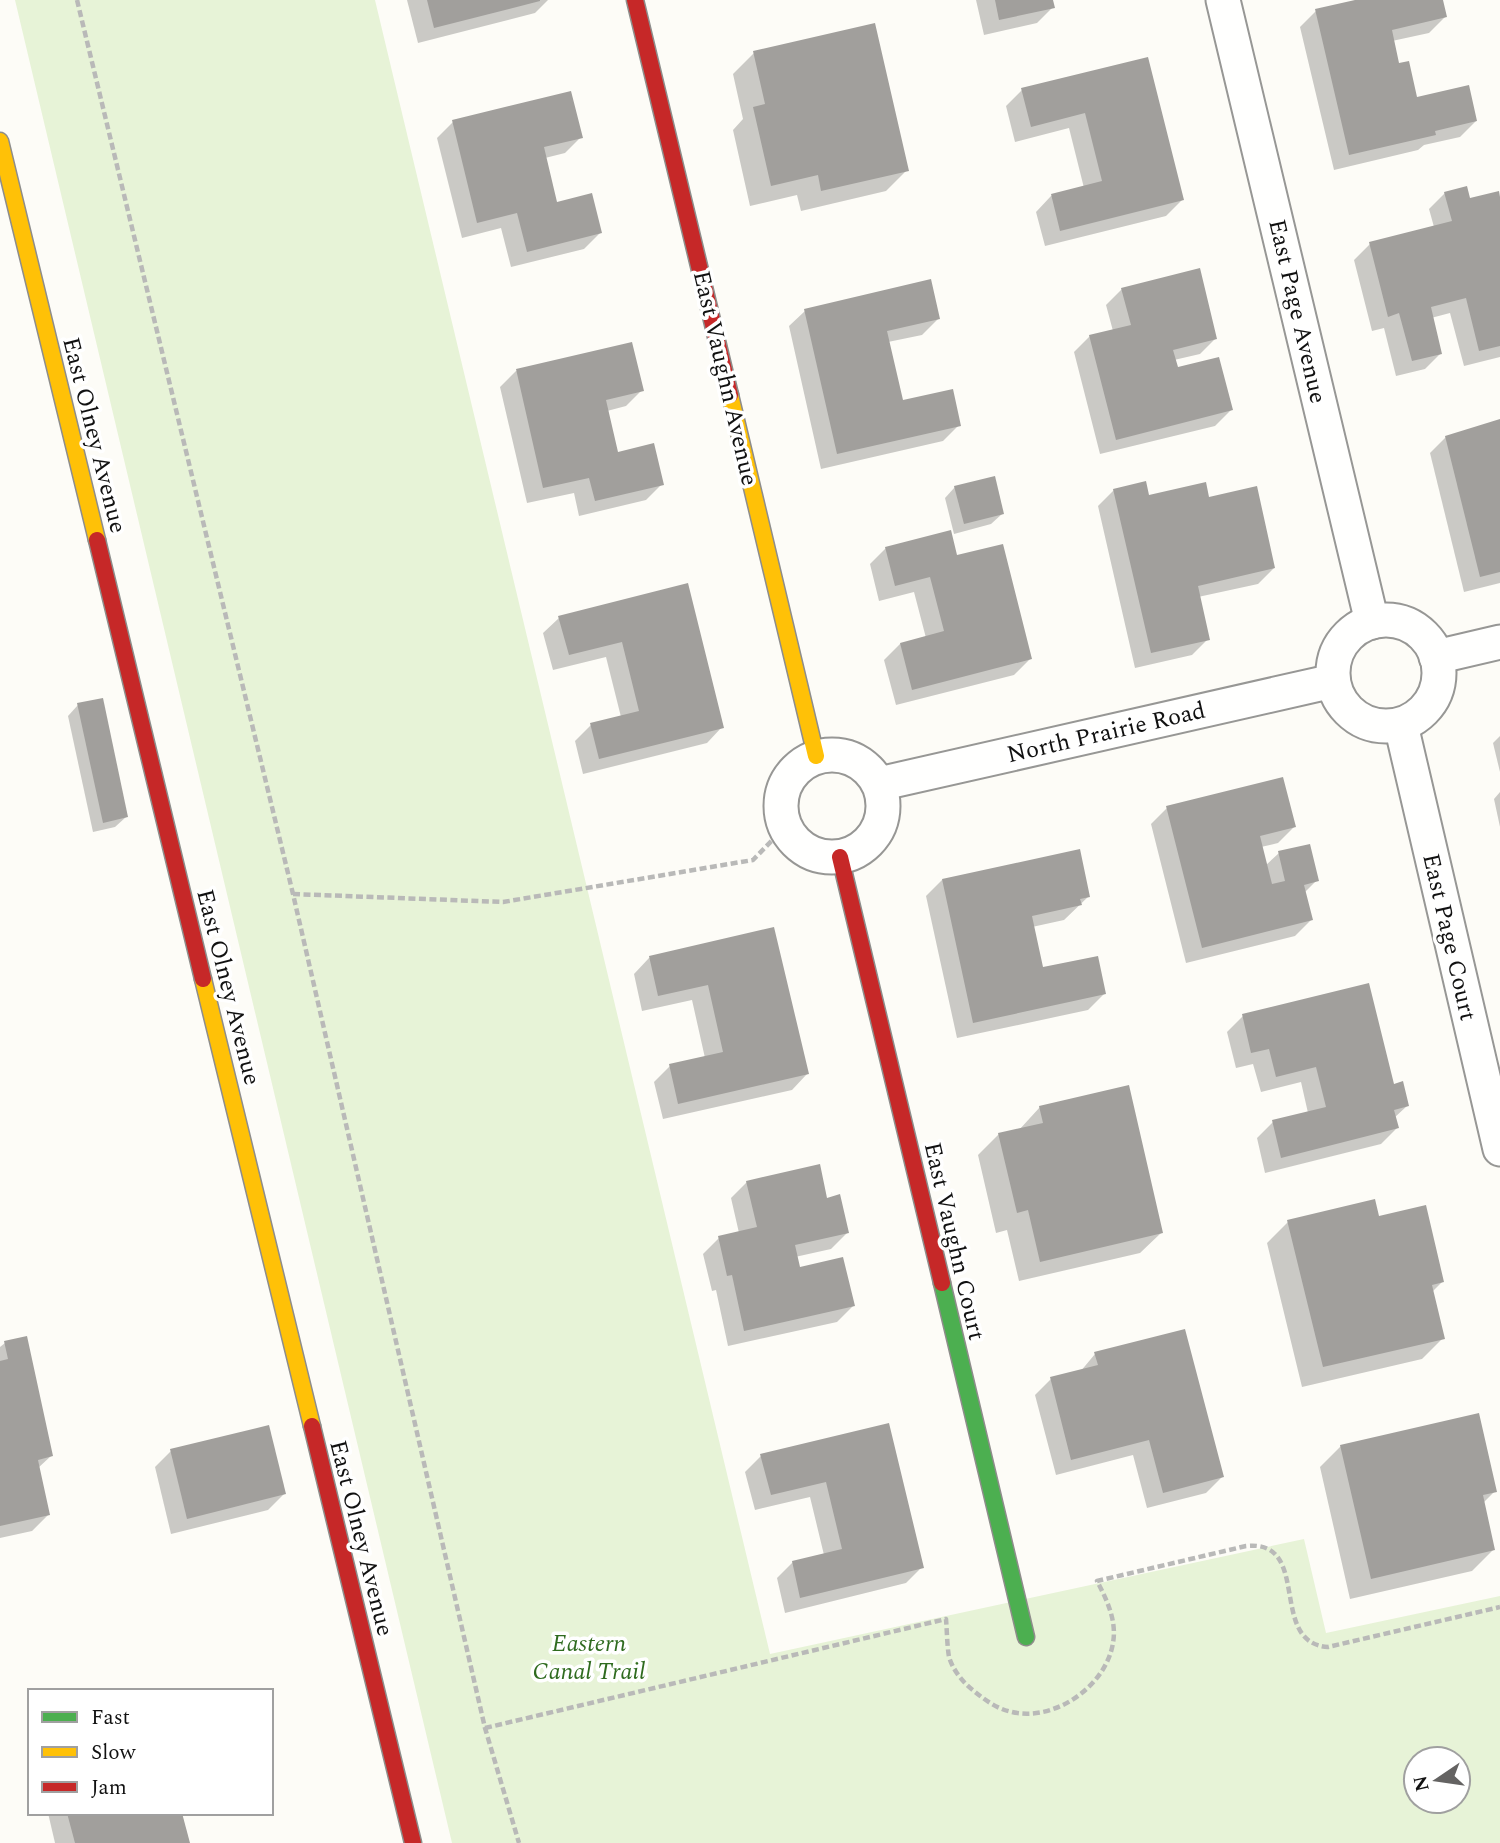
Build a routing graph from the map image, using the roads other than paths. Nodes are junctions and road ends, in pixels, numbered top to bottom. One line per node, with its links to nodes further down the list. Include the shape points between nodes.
1 (635, 0): 9 (street, East Vaughn Avenue)
2 (1223, 0): 4 (street, East Page Avenue)
3 (0, 141): 14 (street, East Olney Avenue)
4 (1372, 622): 6 (street, via 1404,623 1429,643); 7 (street, via 1346,638 1333,665)
5 (1500, 642): 6 (street)
6 (1436, 657): 8 (street, via 1436,691 1416,718)
7 (1333, 681): 8 (street, via 1345,709 1357,719 1386,727); 10 (street, North Prairie Road)
8 (1401, 725): 12 (street, East Page Court)
9 (816, 757): 10 (street, via 840,754 852,758 873,773); 11 (street, via 789,777 781,810 785,827 808,851)
10 (879, 784): 11 (street, via 884,799 878,830 862,848)
11 (840, 857): 13 (street, East Vaughn Court)
12 (1500, 1149)
13 (1026, 1637)
14 (413, 1843)

